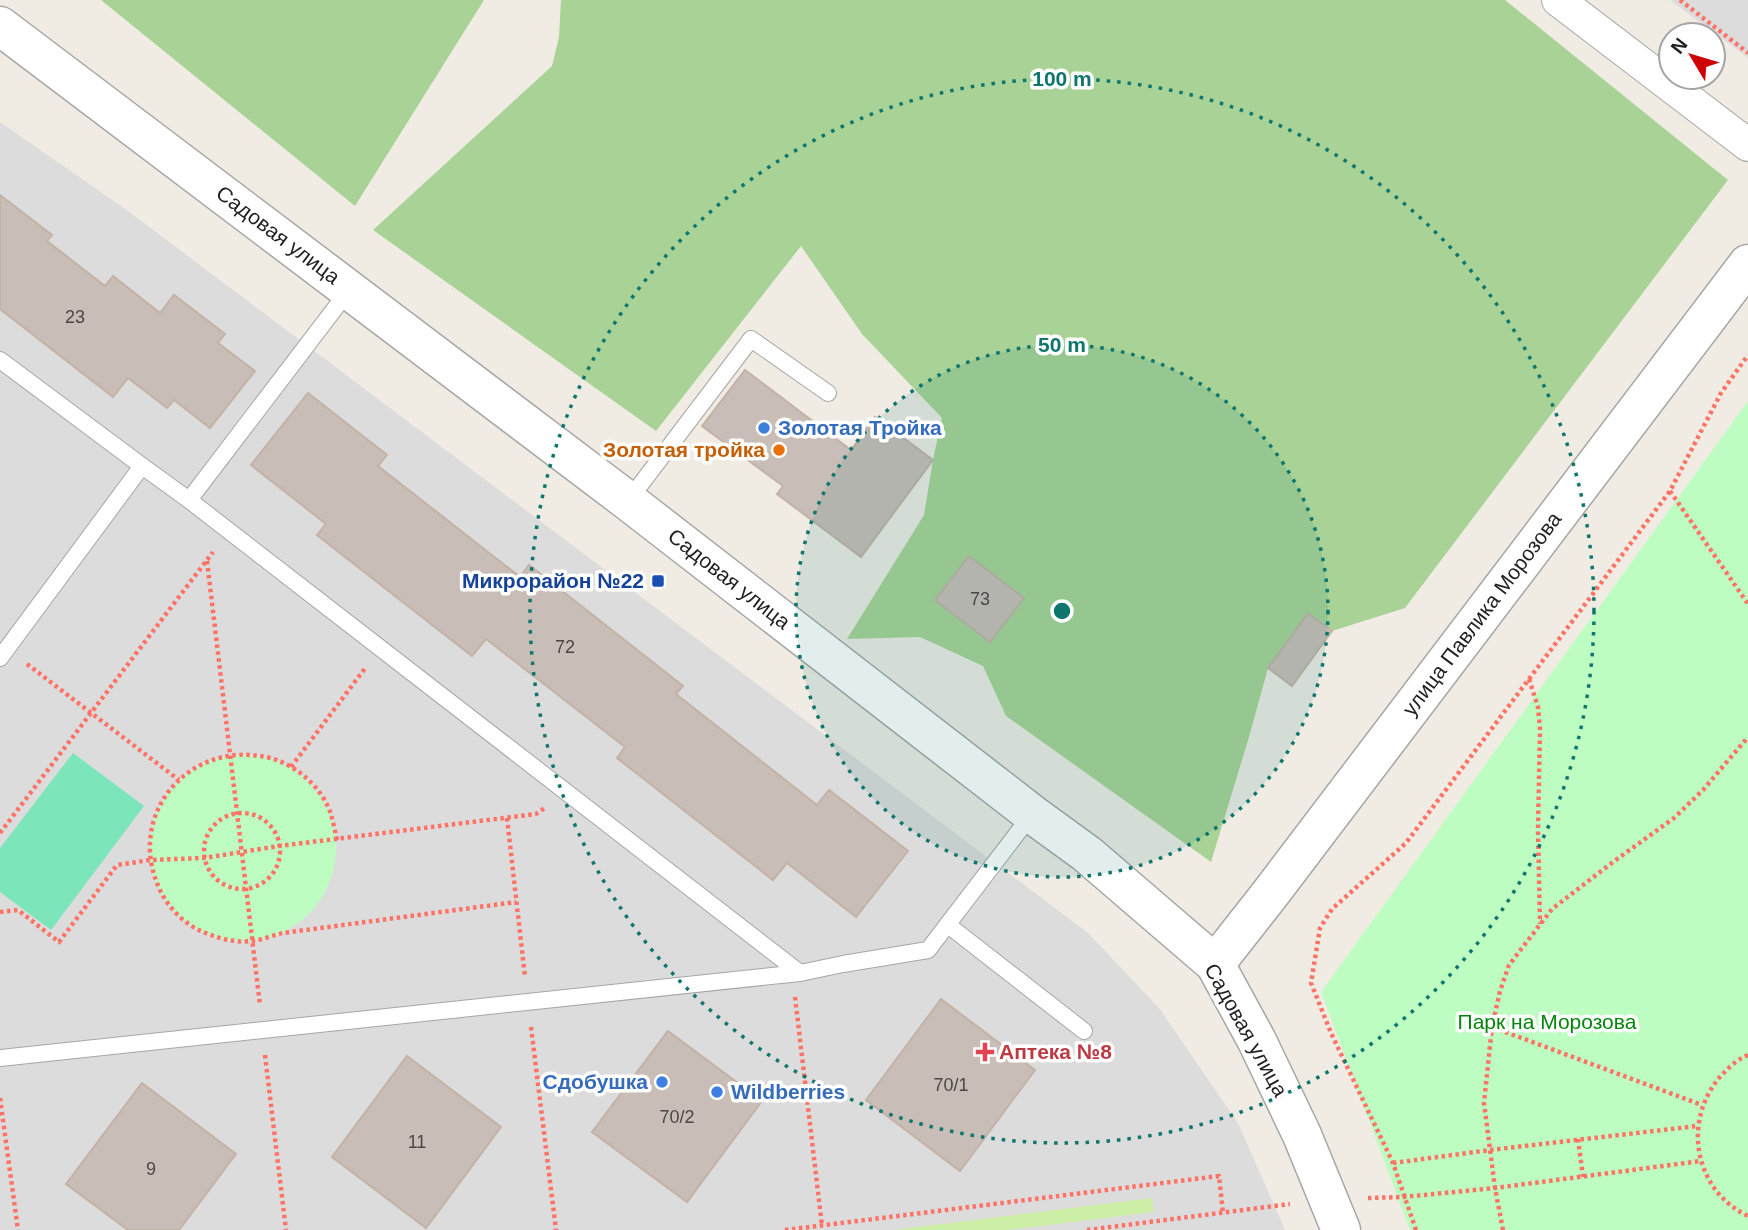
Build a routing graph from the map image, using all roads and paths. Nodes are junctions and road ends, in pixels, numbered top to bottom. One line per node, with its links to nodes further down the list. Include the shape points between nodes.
1 (1559, 0): 5 (street)
2 (1680, 0): 4 (path)
3 (0, 26): 7 (street, Садовая улица)
4 (1748, 53)
5 (1748, 145)
6 (1748, 264): 41 (street, улица Павлика Морозова)
7 (349, 289): 13 (lane); 14 (street, Садовая улица)
8 (1748, 355): 12 (path, via 1721,393)
9 (0, 360): 11 (lane)
10 (828, 393): 14 (lane, via 751,339)
11 (142, 466): 13 (lane); 19 (lane)
12 (1670, 491): 17 (path); 20 (path)
13 (189, 500): 15 (lane)
14 (628, 501): 28 (street, Садовая улица)
15 (229, 531): 16 (path); 18 (lane)
16 (207, 561): 21 (path); 23 (path)
17 (1748, 604)
18 (380, 648): 24 (path); 26 (lane)
19 (4, 653): 21 (path)
20 (1529, 679): 39 (path, via 1540,729); 55 (path, via 1406,843 1332,909 1320,928 1311,983)
21 (92, 713): 25 (path); 29 (path)
22 (1748, 737): 39 (path, via 1674,818 1552,909)
23 (230, 755): 24 (path, via 255,754); 25 (path, via 210,760); 27 (path)
24 (291, 767): 30 (path, via 317,790 330,811)
25 (179, 780): 34 (path, via 155,819)
26 (565, 792): 30 (path, via 536,814); 42 (lane)
27 (237, 813): 31 (path, via 268,824); 32 (path); 33 (path, via 210,830)
28 (1032, 814): 38 (lane); 41 (street, Садовая улица, via 1087,854)
29 (0, 833)
30 (337, 840): 31 (path)
31 (279, 846): 32 (path); 35 (path, via 275,869 258,885)
32 (241, 852): 33 (path); 35 (path)
33 (204, 858): 34 (path); 35 (path, via 220,882)
34 (150, 860): 37 (path, via 117,865 59,942 18,909); 40 (path, via 164,899 194,928 228,940)
35 (246, 889): 40 (path)
36 (516, 902): 40 (path)
37 (0, 912)
38 (948, 925): 42 (lane, via 928,950); 46 (lane)
39 (1540, 925): 44 (path, via 1509,965)
40 (252, 941): 45 (path)
41 (1215, 964): 60 (street, Садовая улица, via 1302,1135)
42 (800, 973): 45 (lane)
43 (795, 996): 63 (path)
44 (1492, 1027): 50 (path); 53 (path, via 1484,1103)
45 (263, 1030): 48 (lane); 66 (path)
46 (1084, 1031)
47 (1748, 1055): 50 (path, via 1725,1070)
48 (0, 1058)
49 (0, 1098): 65 (path)
50 (1702, 1105): 51 (path)
51 (1697, 1126): 52 (path); 54 (path)
52 (1578, 1139): 53 (path); 56 (path)
53 (1490, 1150): 55 (path); 57 (path)
54 (1701, 1161): 56 (path); 61 (path, via 1713,1187)
55 (1393, 1163): 58 (path)
56 (1583, 1177): 57 (path)
57 (1495, 1188): 58 (path); 71 (path)
58 (1403, 1197): 60 (path); 70 (path)
59 (1223, 1213): 60 (path); 62 (path, via 1219,1176); 69 (path)
60 (1334, 1214)
61 (1748, 1216)
62 (841, 1223): 63 (path); 68 (path)
63 (822, 1226): 64 (path)
64 (804, 1229): 67 (path)
65 (18, 1230)
66 (286, 1230)
67 (785, 1230)
68 (842, 1230)
69 (1087, 1230)
70 (1416, 1230)
71 (1503, 1230)

